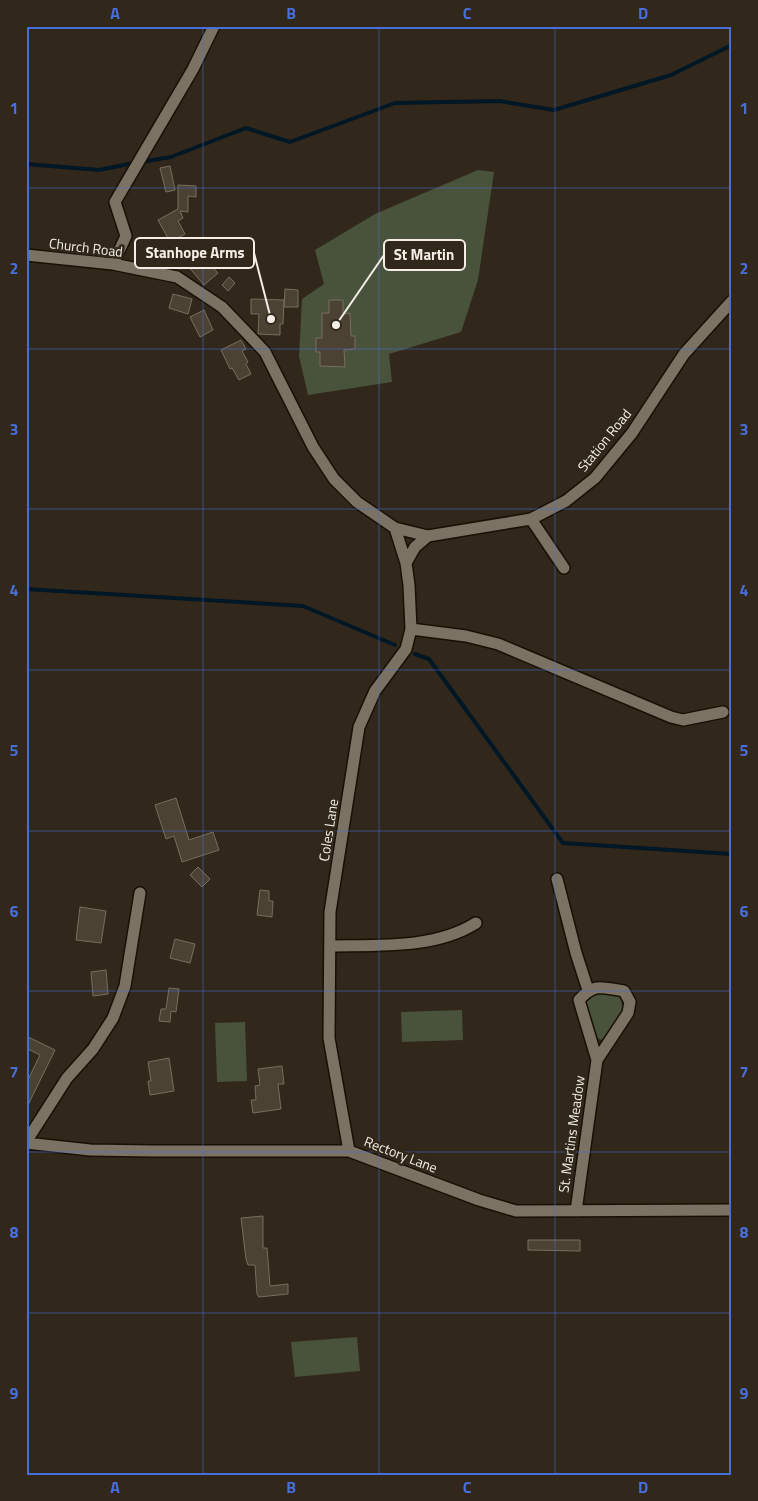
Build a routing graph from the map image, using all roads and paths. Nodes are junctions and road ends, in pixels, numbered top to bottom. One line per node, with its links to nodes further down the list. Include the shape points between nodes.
1 (214, 26): 3 (street, via 193,70 115,202 126,236)
2 (26, 255): 3 (street, Church Road)
3 (113, 264): 6 (street, Church Road, via 177,277 222,307 265,352 313,447 334,479 357,502)
4 (732, 301): 5 (street, Station Road, via 684,354 632,433 595,478 566,501)
5 (531, 519): 7 (street, Station Road); 9 (street)
6 (395, 528): 7 (street, Station Road); 8 (street, Coles Lane)
7 (428, 536): 8 (street, via 415,547)
8 (406, 563): 10 (street, Coles Lane)
9 (564, 568)
10 (411, 629): 11 (street, via 498,644 671,717 683,720); 15 (street, Coles Lane, via 406,649 375,691 359,727 330,912)
11 (723, 712)
12 (557, 879): 16 (street)
13 (140, 893): 18 (street, via 125,986 113,1018 93,1049 67,1078)
14 (476, 923): 15 (street, via 441,938 392,945)
15 (331, 946): 19 (street, Coles Lane, via 329,1038)
16 (588, 990): 17 (street, St. Martins Meadow, via 579,1000); 17 (street, St. Martins Meadow, via 596,987 624,992 630,1002 628,1013)
17 (596, 1060): 21 (street, St. Martins Meadow)
18 (26, 1143): 19 (street, Rectory Lane, via 90,1150)
19 (349, 1151): 21 (street, Rectory Lane, via 516,1211)
20 (732, 1210): 21 (street, Rectory Lane)
21 (576, 1211)

